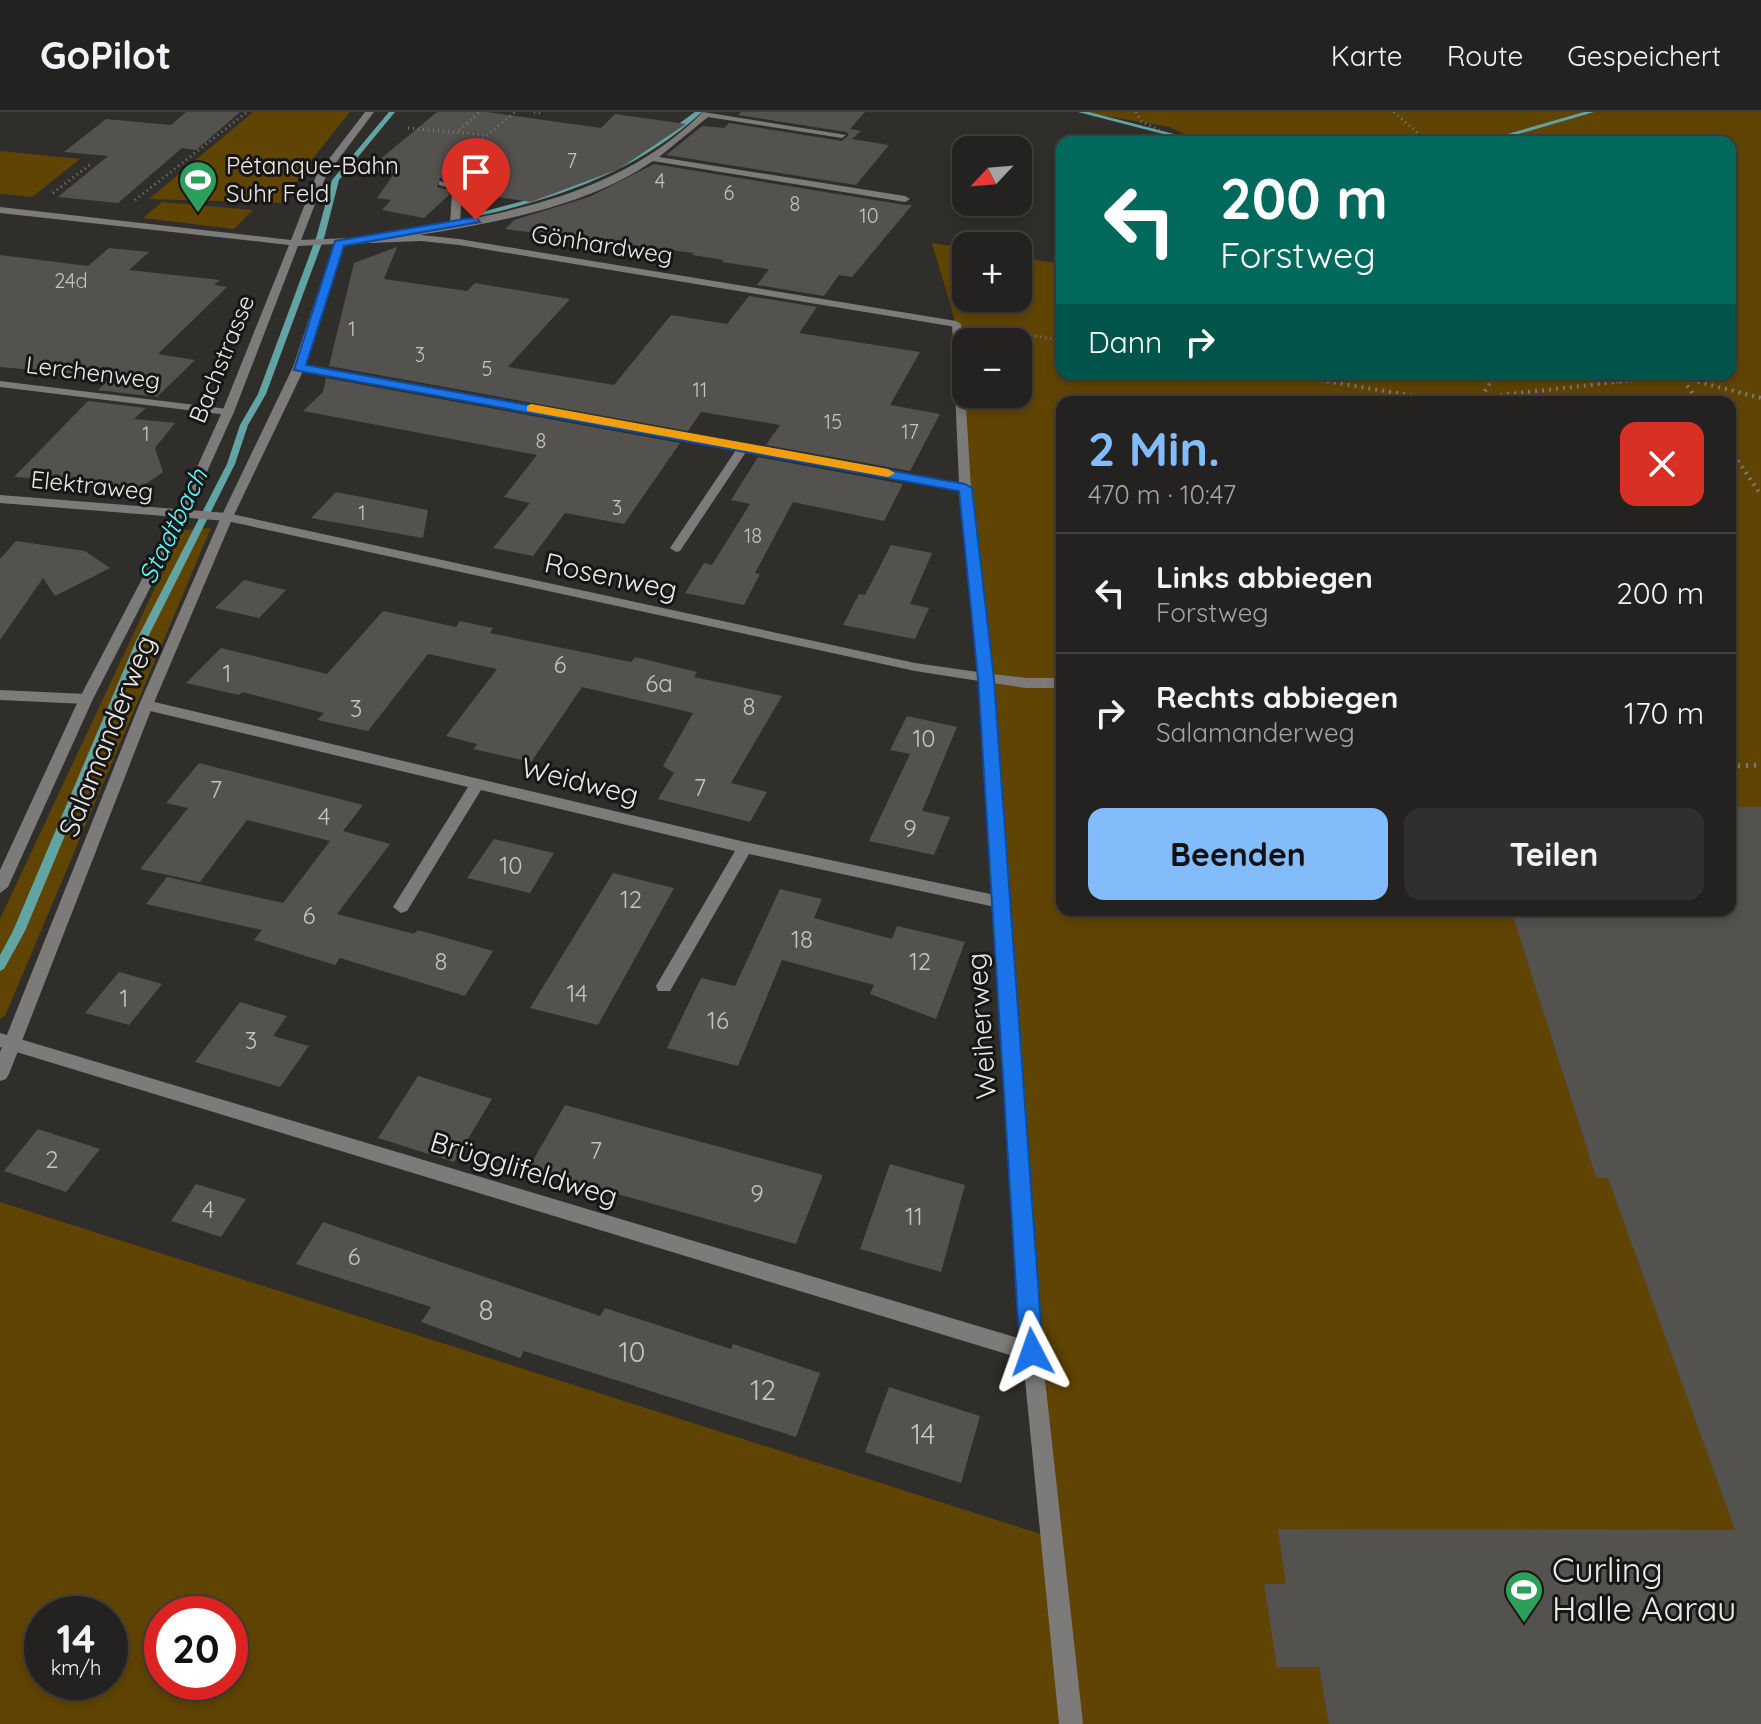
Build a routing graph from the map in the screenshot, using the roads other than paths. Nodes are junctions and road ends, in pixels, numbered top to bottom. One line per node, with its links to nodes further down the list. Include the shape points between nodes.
1 (370, 112): 10 (street, Bachstrasse, via 321,176)
2 (707, 113): 3 (street); 4 (street)
3 (842, 135)
4 (650, 158): 6 (street); 8 (street, via 599,187)
5 (442, 183): 8 (street, via 454,186 457,193)
6 (905, 199)
7 (0, 210): 10 (street, Gönhardweg)
8 (455, 224): 9 (street)
9 (370, 240): 11 (street, Gönhardweg); 12 (street, Gönhardweg, via 459,242)
10 (293, 243): 11 (street, Gönhardweg); 15 (street, Bachstrasse)
11 (339, 244): 13 (street, Salamanderweg)
12 (956, 324): 17 (street, Weiherweg)
13 (299, 367): 16 (street); 20 (street, Salamanderweg)
14 (0, 384): 15 (street, Lerchenweg)
15 (228, 412): 19 (street, Bachstrasse)
16 (744, 446): 17 (street); 21 (street)
17 (965, 488): 22 (street, Weiherweg)
18 (0, 499): 19 (street, Elektraweg)
19 (181, 516): 20 (street, Elektraweg); 25 (street, Bachstrasse)
20 (226, 517): 22 (street, Rosenweg); 26 (street, Salamanderweg)
21 (676, 548)
22 (986, 679): 23 (street, Rosenweg); 30 (street, Weiherweg)
23 (1056, 683)
24 (0, 695): 25 (street)
25 (86, 699): 29 (street, Bachstrasse)
26 (146, 705): 27 (street, Weidweg); 33 (street, Salamanderweg)
27 (478, 783): 28 (street, Weidweg); 31 (street)
28 (745, 848): 30 (street, Weidweg); 32 (street)
29 (0, 887)
30 (1003, 903): 35 (street, Weiherweg)
31 (401, 907)
32 (664, 986)
33 (6, 1042): 34 (street, Salamanderweg); 35 (street, Brügglifeldweg)
34 (0, 1074)
35 (1032, 1352): 36 (street, Weiherweg)
36 (1071, 1724)

